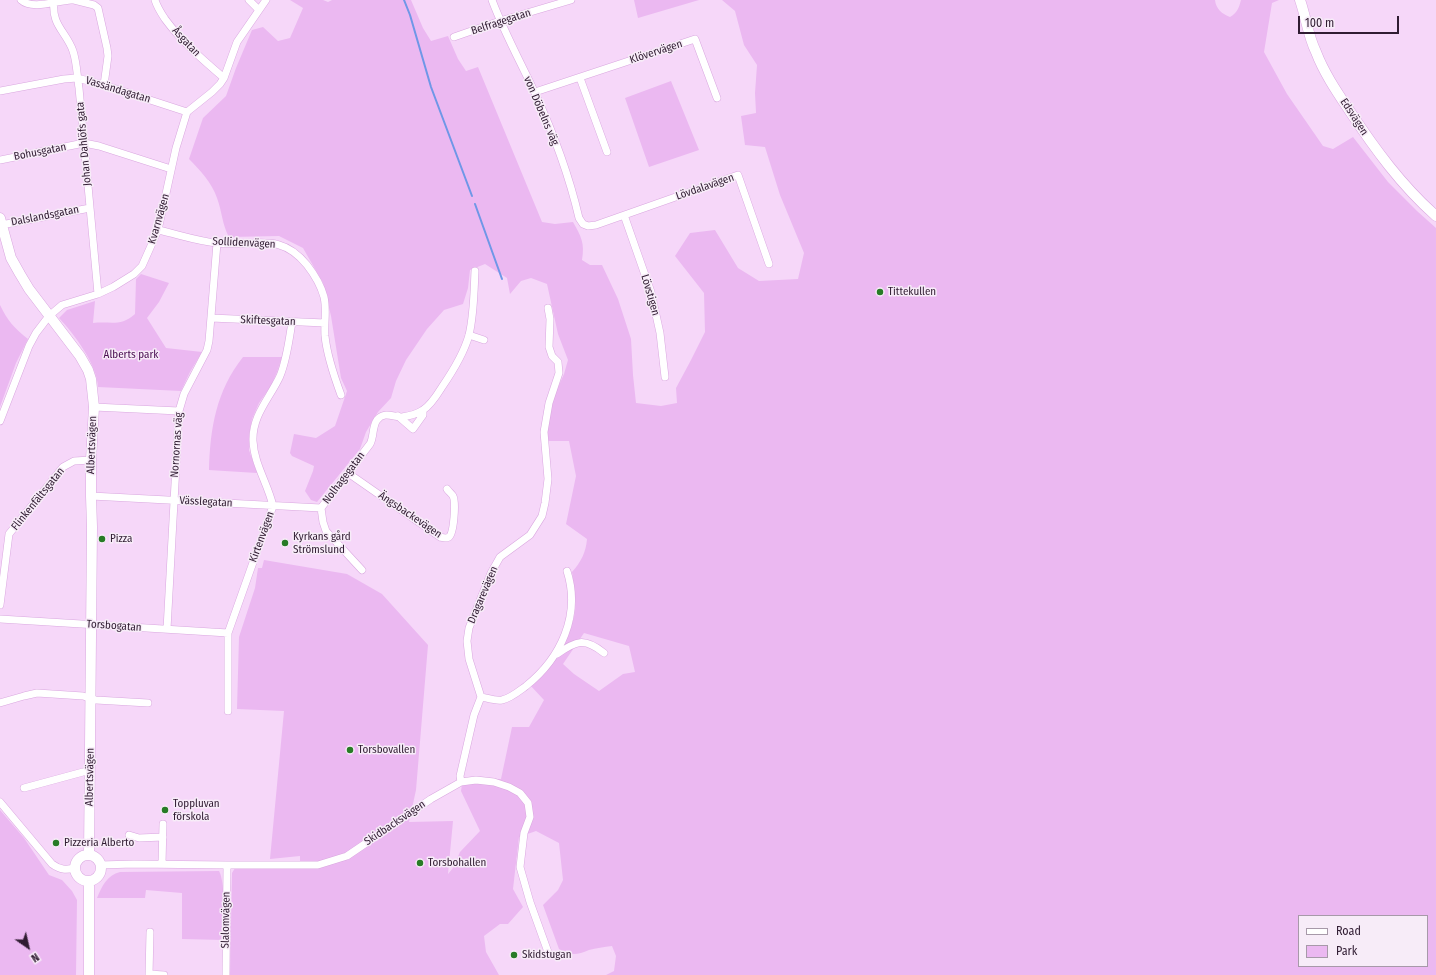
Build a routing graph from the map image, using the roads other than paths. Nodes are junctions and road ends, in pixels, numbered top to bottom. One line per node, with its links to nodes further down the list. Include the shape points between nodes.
1 (21, 0): 10 (street, via 25,4 33,5)
2 (71, 0): 10 (street)
3 (74, 0): 17 (street, via 98,8 108,56)
4 (154, 0): 15 (street, Åsgatan, via 176,33)
5 (248, 0): 11 (street)
6 (266, 0): 11 (street)
7 (492, 0): 12 (street, von Döbelns väg)
8 (571, 0): 12 (street, Belfragegatan)
9 (1300, 0): 28 (street, Edsvägen, via 1315,52 1344,103 1391,170)
10 (54, 1): 14 (street, Johan Dahlöfs gata, via 57,24 73,50)
11 (259, 10): 15 (street, via 237,42)
12 (500, 21): 13 (street, Belfragegatan); 19 (street, von Döbelns väg)
13 (454, 37)
14 (77, 78): 17 (street, Vassändagatan); 18 (street, Vassändagatan); 22 (street, Johan Dahlöfs gata)
15 (224, 78): 21 (street, via 212,92)
16 (580, 78): 19 (street, Klövervägen); 20 (street, Klövervägen, via 695,39); 23 (street)
17 (104, 85): 21 (street, Vassändagatan)
18 (0, 91)
19 (535, 92): 30 (street, von Döbelns väg)
20 (717, 98)
21 (187, 112): 25 (street, Kvarnvägen)
22 (84, 143): 24 (street, Bohusgatan); 25 (street, Bohusgatan); 26 (street, Johan Dahlöfs gata)
23 (607, 152)
24 (0, 160)
25 (171, 169): 31 (street, Kvarnvägen)
26 (90, 208): 29 (street, Dalslandsgatan); 35 (street, Johan Dahlöfs gata)
27 (624, 215): 30 (street, Lövdalavägen, via 596,225); 33 (street, Lövdalavägen, via 738,175); 43 (street, Lövstigen, via 651,292 660,333)
28 (1436, 216)
29 (1, 221): 37 (street, Albertsvägen, via 11,258)
30 (583, 224)
31 (158, 230): 32 (street, Sollidenvägen); 35 (street, Kvarnvägen, via 138,270 129,278)
32 (217, 243): 38 (street, Nornornas väg); 40 (street, Sollidenvägen, via 272,243 292,250 310,270 324,296)
33 (769, 264)
34 (475, 270): 41 (street)
35 (98, 294): 37 (street, Kvarnvägen, via 62,305)
36 (548, 308): 66 (street, Dragarevägen, via 549,347 552,356 558,362 559,373 544,432 548,479 545,503 542,516 530,534 500,557 469,628 469,660)
37 (49, 316): 45 (street, Albertsvägen, via 88,370); 49 (street, Kvarnvägen, via 29,346)
38 (211, 318): 39 (street, Skiftesgatan); 47 (street, Nornornas väg, via 207,350 184,394)
39 (292, 322): 40 (street, Skiftesgatan); 55 (street, Kirtenvägen, via 279,378 259,412 253,434 257,460)
40 (324, 323): 44 (street, Sollidenvägen, via 326,345)
41 (469, 335): 42 (street); 46 (street, via 446,382)
42 (484, 340)
43 (665, 376)
44 (341, 395)
45 (94, 407): 47 (street); 50 (street, Albertsvägen)
46 (423, 410): 48 (street, Nolhagegatan, via 408,416); 48 (street, via 423,415 413,429)
47 (179, 411): 54 (street, Nornornas väg)
48 (398, 416): 51 (street, Nolhagegatan, via 386,414 377,420 373,440)
49 (0, 421)
50 (91, 460): 53 (street, Albertsvägen); 59 (street, Flinkenfältsgatan, via 74,461 63,467 9,534)
51 (348, 473): 52 (street, Ängsbackevägen, via 445,538 452,533 455,504 453,495); 56 (street, Nolhagegatan)
52 (447, 489)
53 (91, 496): 54 (street, Vässlegatan); 61 (street, Albertsvägen)
54 (174, 500): 55 (street, Vässlegatan); 62 (street, Nornornas väg)
55 (273, 506): 56 (street, Vässlegatan); 63 (street, Kirtenvägen)
56 (321, 508): 57 (street, Nolhagegatan, via 326,531)
57 (362, 570)
58 (567, 571): 65 (street, via 572,603 569,621)
59 (0, 605)
60 (0, 619): 61 (street, Torsbogatan)
61 (91, 624): 62 (street, Torsbogatan); 67 (street, Albertsvägen)
62 (167, 629): 63 (street, Torsbogatan)
63 (228, 633): 70 (street, Kirtenvägen)
64 (604, 653): 65 (street, via 584,642 574,644)
65 (554, 656): 66 (street, via 537,677 508,698 501,700)
66 (481, 697): 72 (street, via 474,715 460,776)
67 (91, 699): 68 (street, via 83,696 37,694); 69 (street); 71 (street, Albertsvägen)
68 (1, 701)
69 (148, 703)
70 (228, 711)
71 (90, 771): 73 (street); 78 (street, Albertsvägen)
72 (461, 782): 81 (street, Skidbacksvägen, via 431,799 347,856 318,865); 85 (street, Skidbacksvägen, via 476,780 510,787 520,793 528,803 530,817 524,833 520,867)
73 (24, 788)
74 (0, 802): 82 (street, via 52,864 57,868)
75 (163, 824): 77 (street)
76 (129, 835): 77 (street, via 139,838)
77 (163, 837): 79 (street)
78 (89, 855): 80 (street, via 96,858); 82 (street, via 79,859)
79 (162, 864): 80 (street, Skidbacksvägen); 81 (street, Skidbacksvägen)
80 (100, 865): 83 (street, via 99,875)
81 (227, 865): 89 (street, Slalomvägen)
82 (75, 868): 83 (street, via 80,878)
83 (89, 881): 87 (street)
84 (150, 932): 86 (street)
85 (548, 952)
86 (149, 974): 88 (street)
87 (89, 975)
88 (164, 975)
89 (226, 975)

